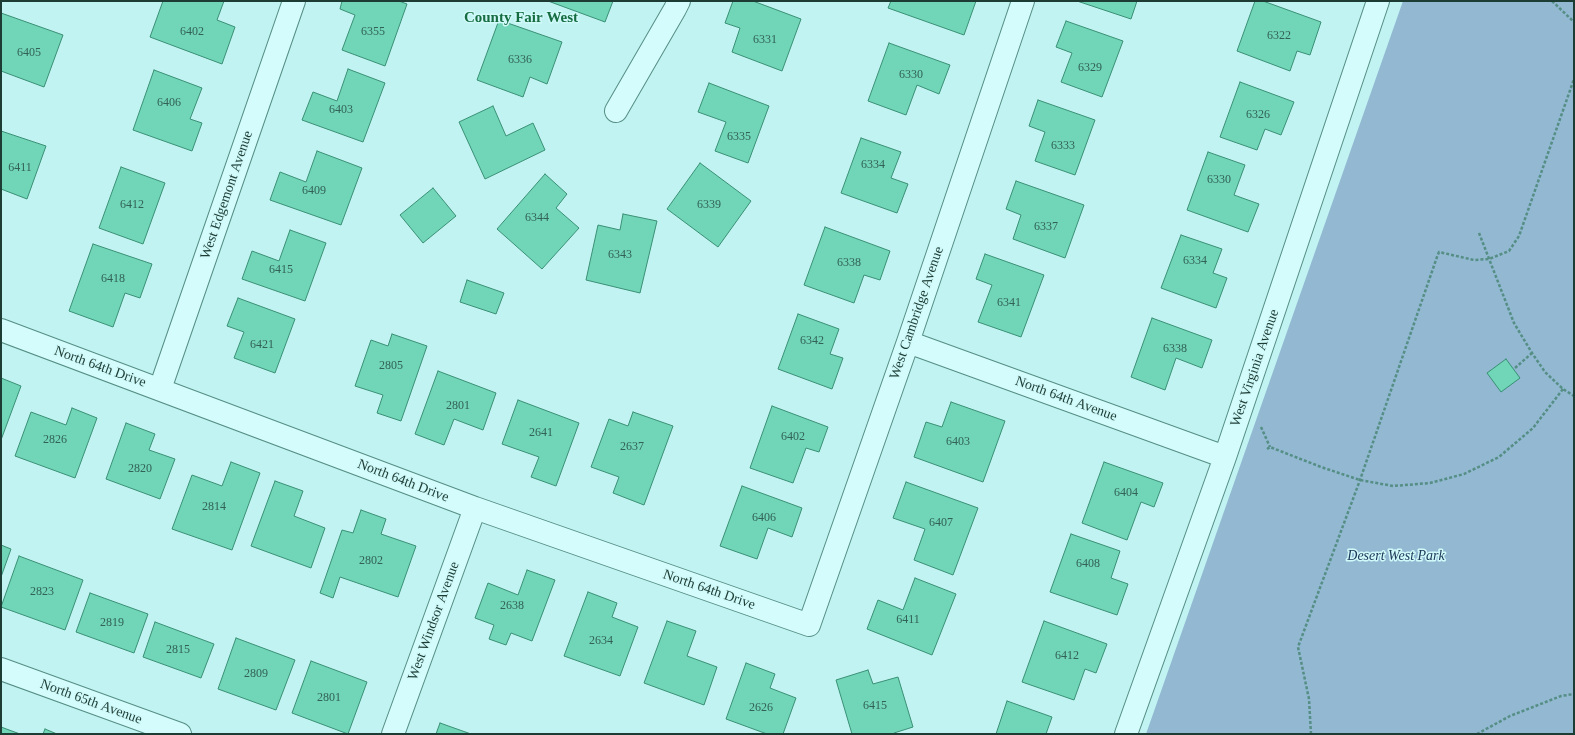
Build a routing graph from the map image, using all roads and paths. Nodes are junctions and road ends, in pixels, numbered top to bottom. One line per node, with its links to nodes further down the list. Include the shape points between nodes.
1 (294, 1): 15 (street, West Edgemont Avenue)
2 (679, 1): 8 (street)
3 (1023, 1): 12 (street, West Cambridge Avenue)
4 (1378, 1): 21 (street, West Virginia Avenue)
5 (1552, 1): 6 (path)
6 (1574, 22)
7 (1574, 79): 10 (path, via 1519,236 1509,251)
8 (616, 110)
9 (1480, 233): 10 (path)
10 (1489, 258): 13 (path, via 1514,323); 22 (path, via 1474,260 1439,252)
11 (1, 330): 15 (street, North 64th Drive)
12 (908, 342): 21 (street, North 64th Avenue); 24 (street, West Cambridge Avenue)
13 (1532, 353): 14 (path); 16 (path, via 1545,372)
14 (1515, 368)
15 (160, 389): 23 (street, North 64th Drive)
16 (1563, 389): 17 (path); 22 (path, via 1533,428 1499,457 1464,474 1430,483 1393,486)
17 (1574, 396)
18 (1256, 424): 19 (path, via 1261,426)
19 (1270, 447): 20 (path); 22 (path)
20 (1267, 449)
21 (1224, 457): 29 (street, West Virginia Avenue)
22 (1360, 480): 30 (path, via 1298,647 1309,699)
23 (475, 508): 24 (street, North 64th Drive); 28 (street, West Windsor Avenue)
24 (809, 625)
25 (1, 669): 27 (street, North 65th Avenue)
26 (1574, 694): 31 (path, via 1562,696 1510,716)
27 (180, 734)
28 (393, 734)
29 (1126, 734)
30 (1311, 734)
31 (1477, 734)

